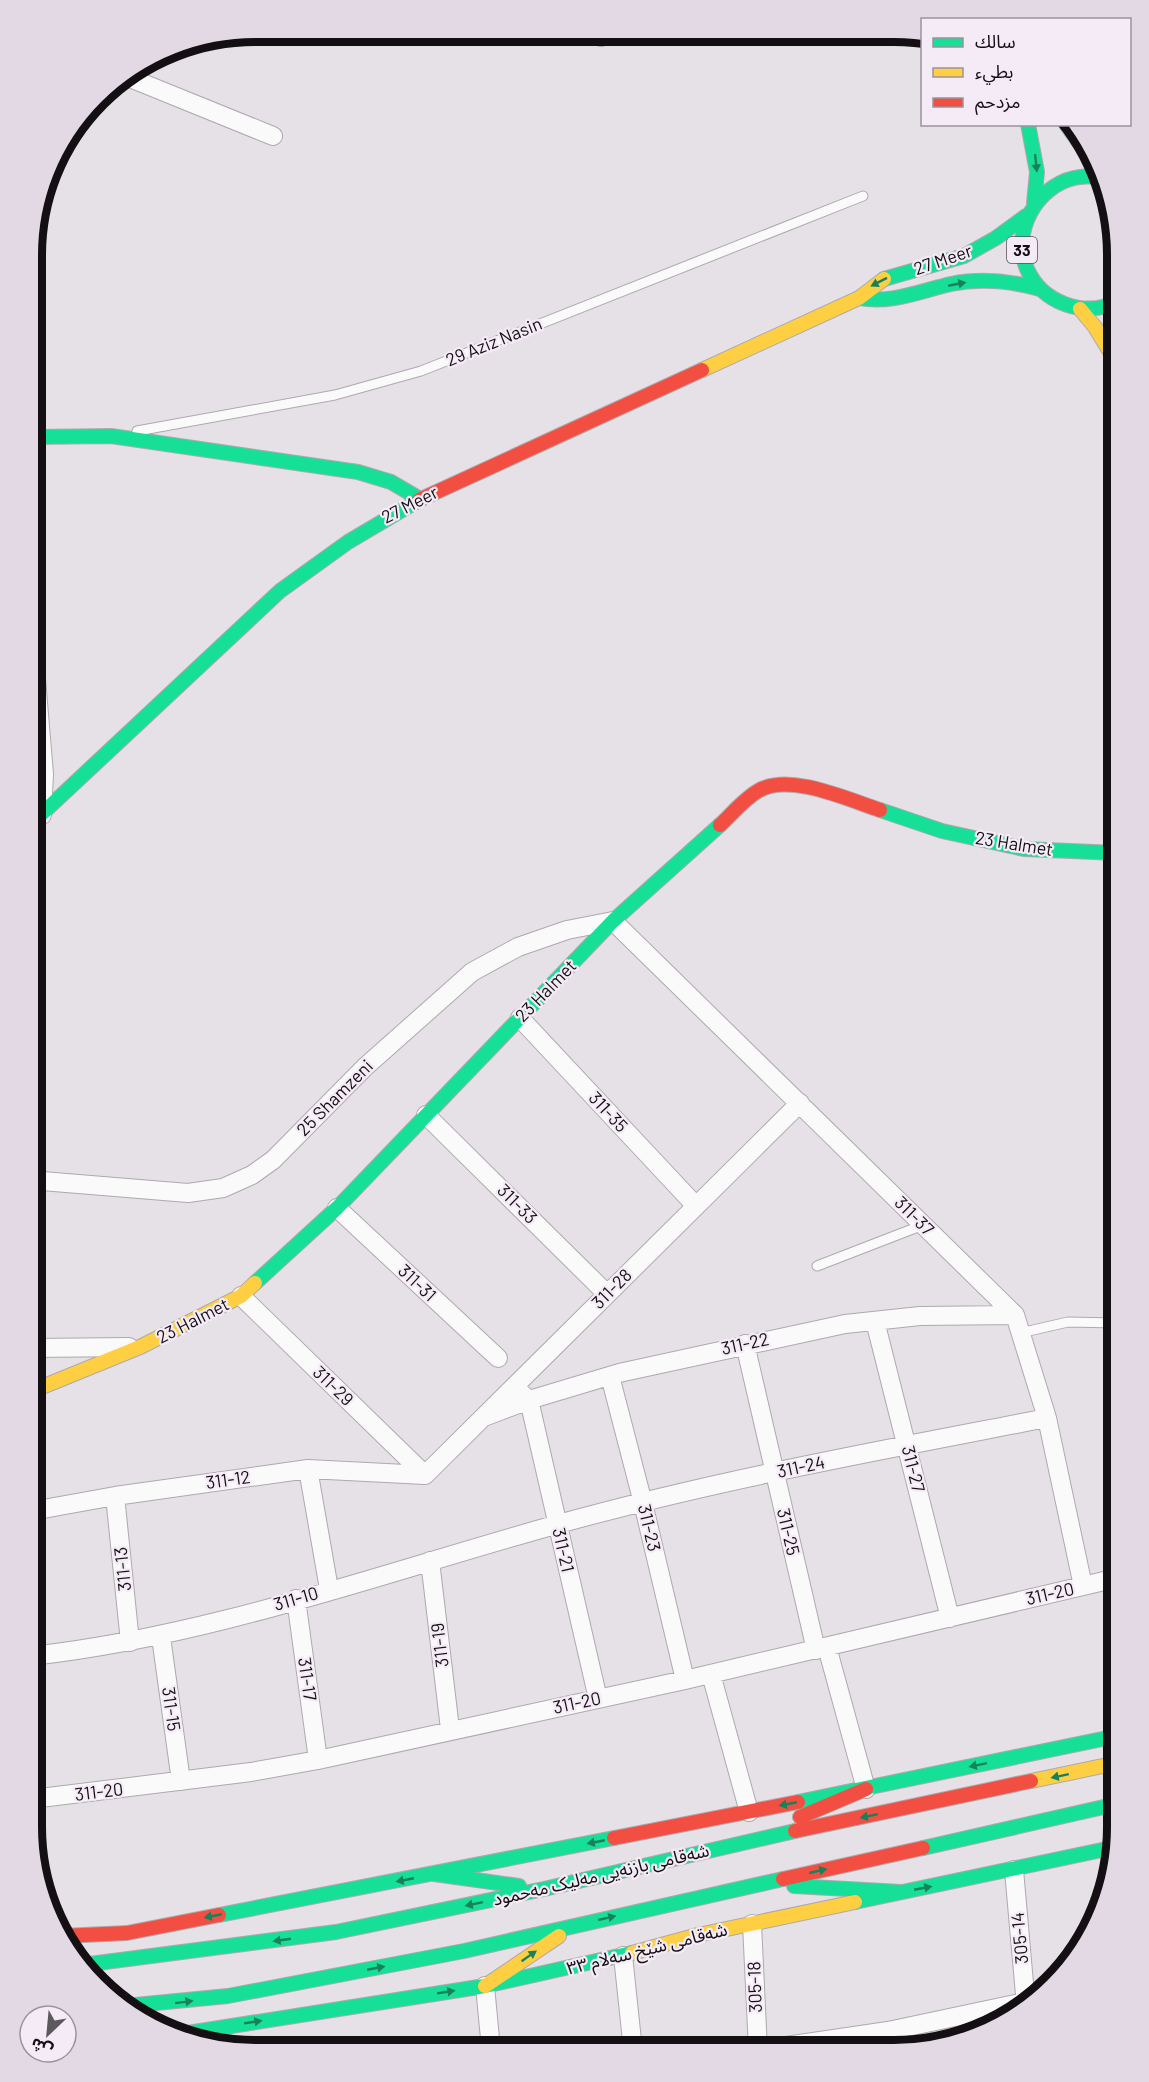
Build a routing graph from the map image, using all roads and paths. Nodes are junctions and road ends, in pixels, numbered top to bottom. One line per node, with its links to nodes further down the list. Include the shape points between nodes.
1 (134, 80): 3 (street)
2 (1028, 126): 6 (main road, 33, one-way to 6, via 1037,172)
3 (273, 136)
4 (1092, 175): 6 (main road, 33, via 1064,179)
5 (863, 196): 13 (lane, 29 Aziz Nasin, via 421,371 335,395)
6 (1034, 203): 7 (main road, 33)
7 (1026, 216): 8 (main road, 33, via 1021,247 1024,262); 9 (main road, 27 Meer, one-way to 9, via 981,247 946,262 884,279)
8 (1040, 289): 9 (main road, 27 Meer, one-way to 8, via 883,302 970,281 1006,281); 11 (main road, 33, via 1053,299)
9 (859, 298): 15 (main road, 27 Meer)
10 (1107, 306): 11 (main road, 33)
11 (1080, 309): 12 (main road)
12 (1107, 346)
13 (111, 436): 14 (main road, 29 Aziz Nasin); 15 (main road, 29 Aziz Nasin, via 358,472 391,482)
14 (42, 437)
15 (420, 499): 16 (main road, 27 Meer, via 324,556 280,591)
16 (42, 813)
17 (1107, 853): 18 (main road, 23 Halmet, via 1033,850 992,843 942,831 818,789 772,786 750,796)
18 (614, 921): 19 (main road, 23 Halmet); 20 (street, 311-37); 22 (street, 25 Shamzeni, via 567,930 518,947 472,972 365,1067 273,1160 223,1188 188,1193)
19 (520, 1018): 21 (main road, 23 Halmet); 23 (street, 311-35)
20 (800, 1103): 23 (street, 311-28); 25 (street, 311-37)
21 (426, 1114): 24 (main road, 23 Halmet); 27 (street, 311-33)
22 (42, 1181)
23 (696, 1206): 27 (street, 311-28)
24 (337, 1208): 28 (main road, 23 Halmet); 36 (street, 311-31)
25 (923, 1225): 26 (lane); 29 (street, 311-37)
26 (817, 1266)
27 (608, 1294): 38 (street, 311-28)
28 (241, 1296): 34 (main road, 23 Halmet); 46 (street, 311-29)
29 (1015, 1315): 30 (street, 311-22, via 920,1316); 32 (street)
30 (875, 1321): 33 (street, 311-22); 43 (street, 311-27)
31 (1107, 1323): 32 (lane, via 1068,1322)
32 (1020, 1333): 42 (street)
33 (745, 1344): 37 (street, 311-22); 45 (street, 311-25)
34 (140, 1347): 35 (street); 39 (main road, 23 Halmet)
35 (42, 1348)
36 (498, 1358)
37 (610, 1376): 40 (street, 311-22); 48 (street, 311-23)
38 (514, 1386): 40 (street); 41 (street, 311-28)
39 (42, 1387)
40 (529, 1400): 41 (street, 311-22); 50 (street, 311-21)
41 (484, 1417): 46 (street, 311-28)
42 (1047, 1418): 43 (street, 311-24); 53 (street)
43 (906, 1445): 45 (street, 311-24); 56 (street, 311-27)
44 (308, 1469): 46 (street, 311-12); 47 (street, 311-12); 54 (street)
45 (774, 1473): 48 (street, 311-24); 59 (street, 311-25)
46 (425, 1475)
47 (115, 1496): 49 (street, 311-12); 58 (street, 311-13)
48 (643, 1503): 50 (street, 311-24); 62 (street, 311-23)
49 (42, 1509)
50 (557, 1524): 51 (street, 311-10); 63 (street, 311-21)
51 (430, 1561): 54 (street, 311-10); 64 (street, 311-19)
52 (1107, 1580): 53 (street, 311-20)
53 (1083, 1586): 56 (street, 311-20)
54 (329, 1589): 55 (street, 311-10)
55 (296, 1599): 57 (street, 311-10); 66 (street, 311-17)
56 (950, 1618): 59 (street, 311-20)
57 (161, 1636): 58 (street, 311-10); 68 (street, 311-15)
58 (130, 1642): 60 (street, 311-10)
59 (821, 1649): 61 (street, 311-20); 69 (street, 311-25)
60 (42, 1655)
61 (711, 1674): 62 (street, 311-20); 72 (street)
62 (685, 1680): 63 (street, 311-20)
63 (598, 1699): 64 (street, 311-20)
64 (450, 1729): 66 (street, 311-20)
65 (1107, 1738): 69 (main road, one-way to 69)
66 (318, 1760): 68 (street, 311-20)
67 (1107, 1765): 73 (main road, شەقامی بازنەیی مەلیک مەحمود, one-way to 73)
68 (182, 1781): 70 (street, 311-20)
69 (866, 1789): 72 (main road, one-way to 72); 73 (main road)
70 (42, 1798)
71 (1107, 1806): 77 (main road, one-way to 71)
72 (749, 1812): 76 (main road, one-way to 76)
73 (736, 1844): 78 (main road, شەقامی بازنەیی مەلیک مەحمود)
74 (1106, 1849): 75 (main road, شەقامی شێخ سەلام ٣٣)
75 (1014, 1870): 79 (main road, شەقامی شێخ سەلام ٣٣, one-way to 75); 86 (street, 305-14)
76 (434, 1874): 78 (main road); 82 (main road, one-way to 82, via 127,1933)
77 (758, 1884): 79 (main road); 81 (main road, one-way to 77)
78 (544, 1889): 84 (main road, شەقامی بازنەیی مەلیک مەحمود, one-way to 84, via 336,1932)
79 (901, 1892): 80 (main road, شەقامی شێخ سەلام ٣٣)
80 (752, 1924): 83 (main road, شەقامی شێخ سەلام ٣٣); 93 (street, 305-18)
81 (573, 1926): 85 (main road, one-way to 81); 87 (main road, one-way to 81, via 228,1996 465,1951)
82 (72, 1936)
83 (623, 1956): 85 (main road, شەقامی شێخ سەلام ٣٣); 92 (street)
84 (92, 1964)
85 (485, 1986): 90 (main road, شەقامی شێخ سەلام ٣٣, one-way to 85); 91 (street)
86 (1026, 1994)
87 (138, 2005)
88 (1007, 2007): 89 (street)
89 (888, 2031): 94 (street); 95 (street)
90 (196, 2032)
91 (490, 2040)
92 (632, 2040)
93 (758, 2040)
94 (826, 2040)
95 (888, 2040)

